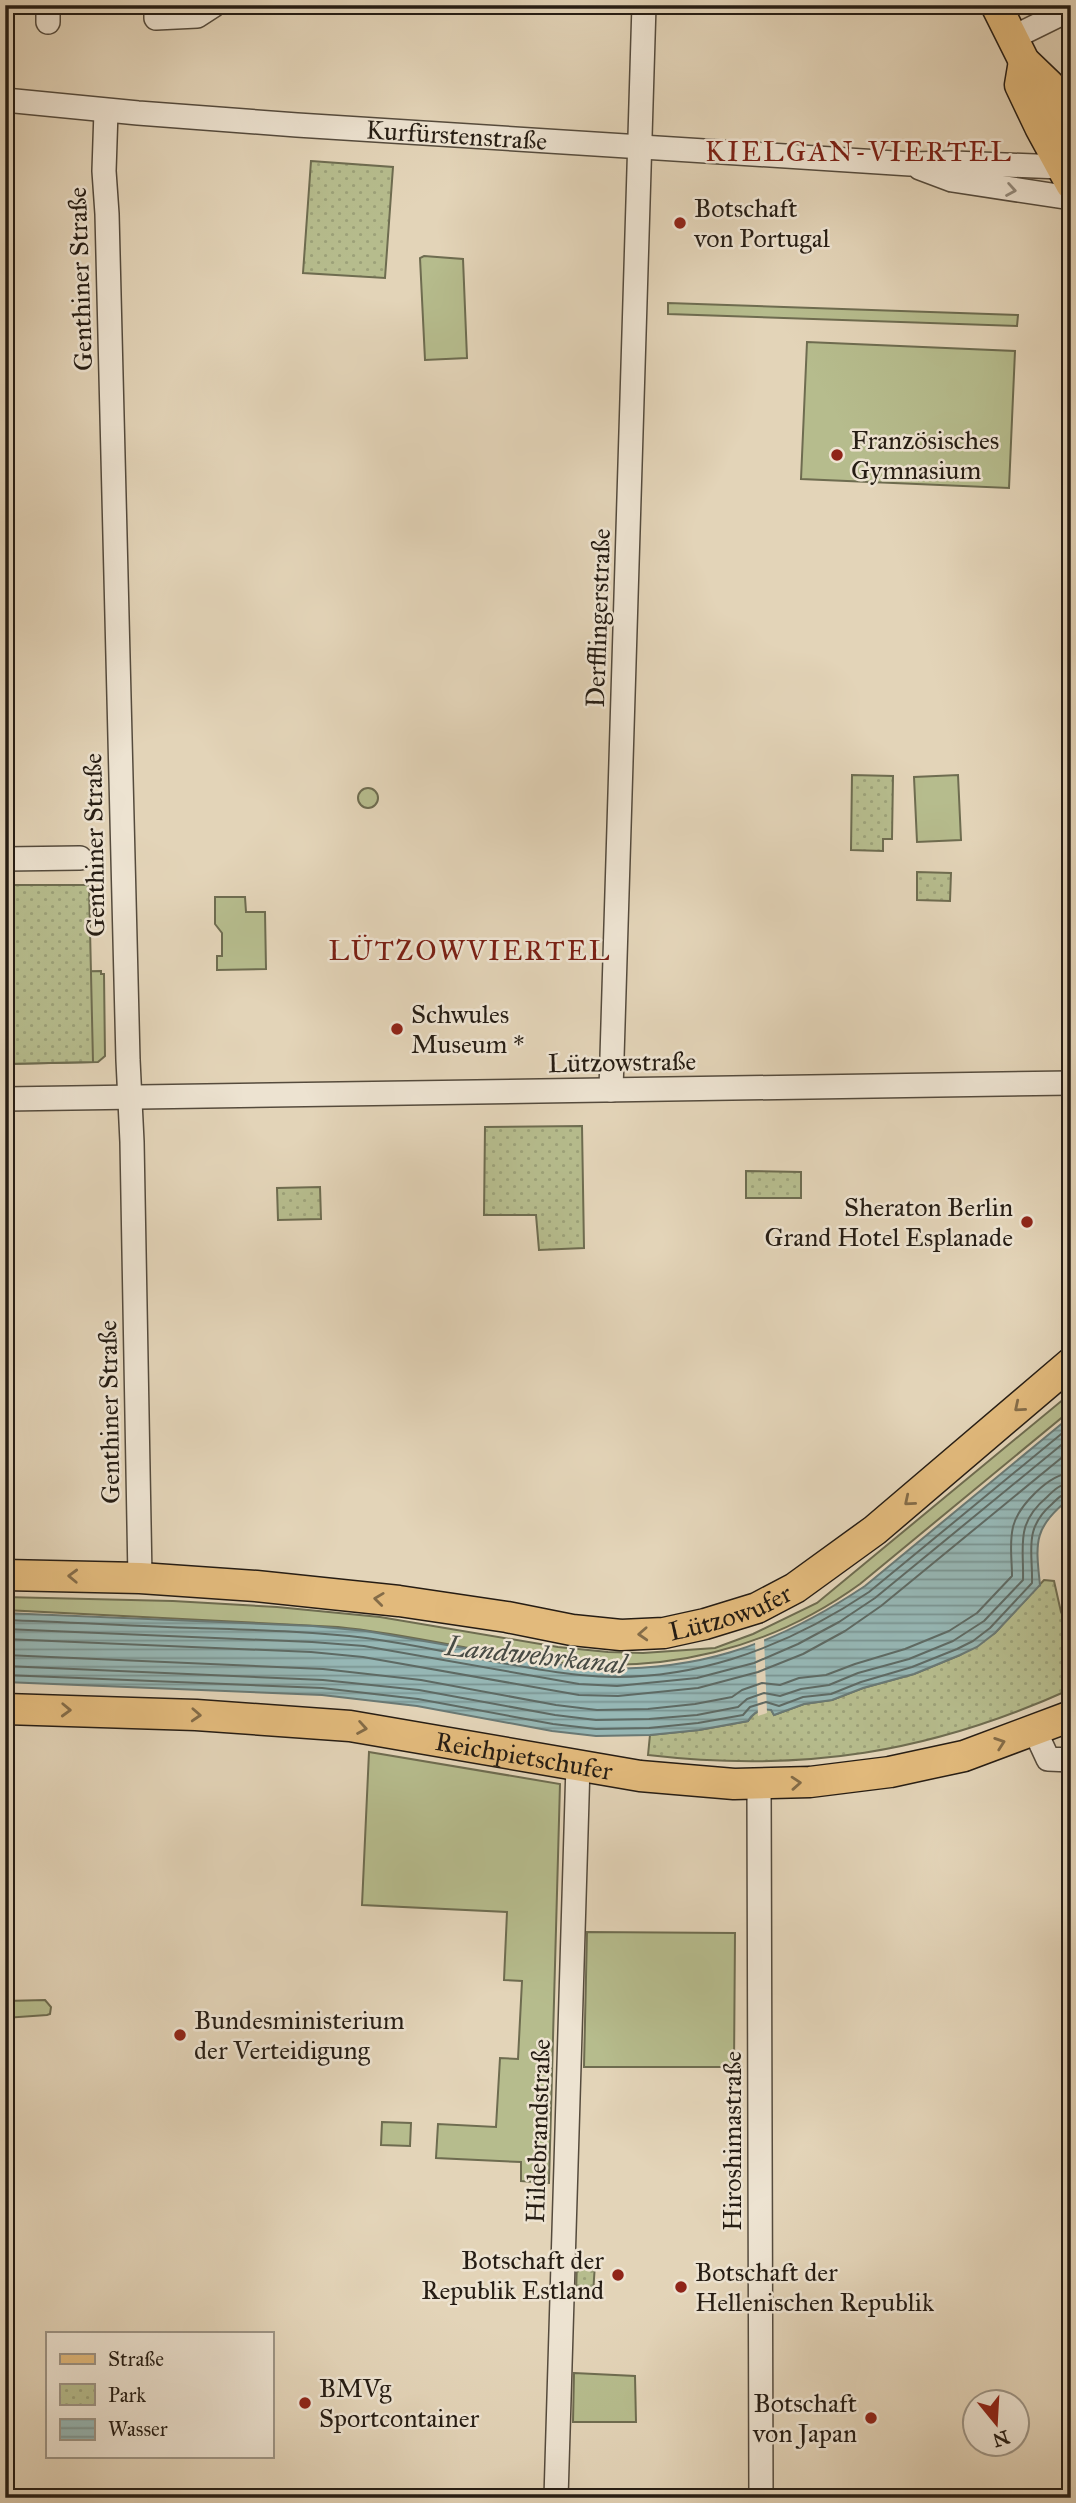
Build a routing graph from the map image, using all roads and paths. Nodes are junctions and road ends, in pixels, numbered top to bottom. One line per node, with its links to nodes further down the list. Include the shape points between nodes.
1 (214, 5): 5 (street, via 197,16)
2 (644, 5): 10 (street, Derfflingerstraße)
3 (996, 5): 6 (main road)
4 (1071, 9): 6 (street)
5 (156, 12)
6 (1018, 49): 9 (main road, via 1049,85); 12 (main road, via 1020,85)
7 (5, 100): 8 (street, Kurfürstenstraße)
8 (106, 110): 10 (street, Kurfürstenstraße); 18 (street, Genthiner Straße, via 104,172)
9 (1071, 128)
10 (640, 147): 11 (street, Kurfürstenstraße); 17 (street, Derfflingerstraße)
11 (910, 164): 12 (street, Kurfürstenstraße); 13 (street, Kurfürstenstraße, one-way to 13, via 952,180)
12 (1068, 172)
13 (1071, 198)
14 (80, 858): 15 (street)
15 (5, 859)
16 (1071, 1083): 17 (street, Lützowstraße)
17 (611, 1090): 18 (street, Lützowstraße)
18 (130, 1097): 19 (street, Lützowstraße); 22 (street, Genthiner Straße)
19 (5, 1099)
20 (1071, 1363): 22 (main road, Lützowufer, one-way to 22, via 827,1567 757,1608 705,1624 664,1633 621,1635 328,1592)
21 (5, 1575): 22 (main road, Lützowufer, one-way to 21)
22 (140, 1578)
23 (5, 1709): 27 (main road, Reichpietschufer, one-way to 27, via 350,1726)
24 (1071, 1716): 25 (main road, Reichpietschufer)
25 (1035, 1731): 26 (street, via 1048,1759); 28 (main road, Reichpietschufer, one-way to 25, via 890,1772 964,1756)
26 (1071, 1760)
27 (578, 1765): 28 (main road, Reichpietschufer, via 678,1781); 29 (street, Hildebrandstraße)
28 (759, 1784): 30 (street, Hiroshimastraße)
29 (556, 2498)
30 (761, 2498)

